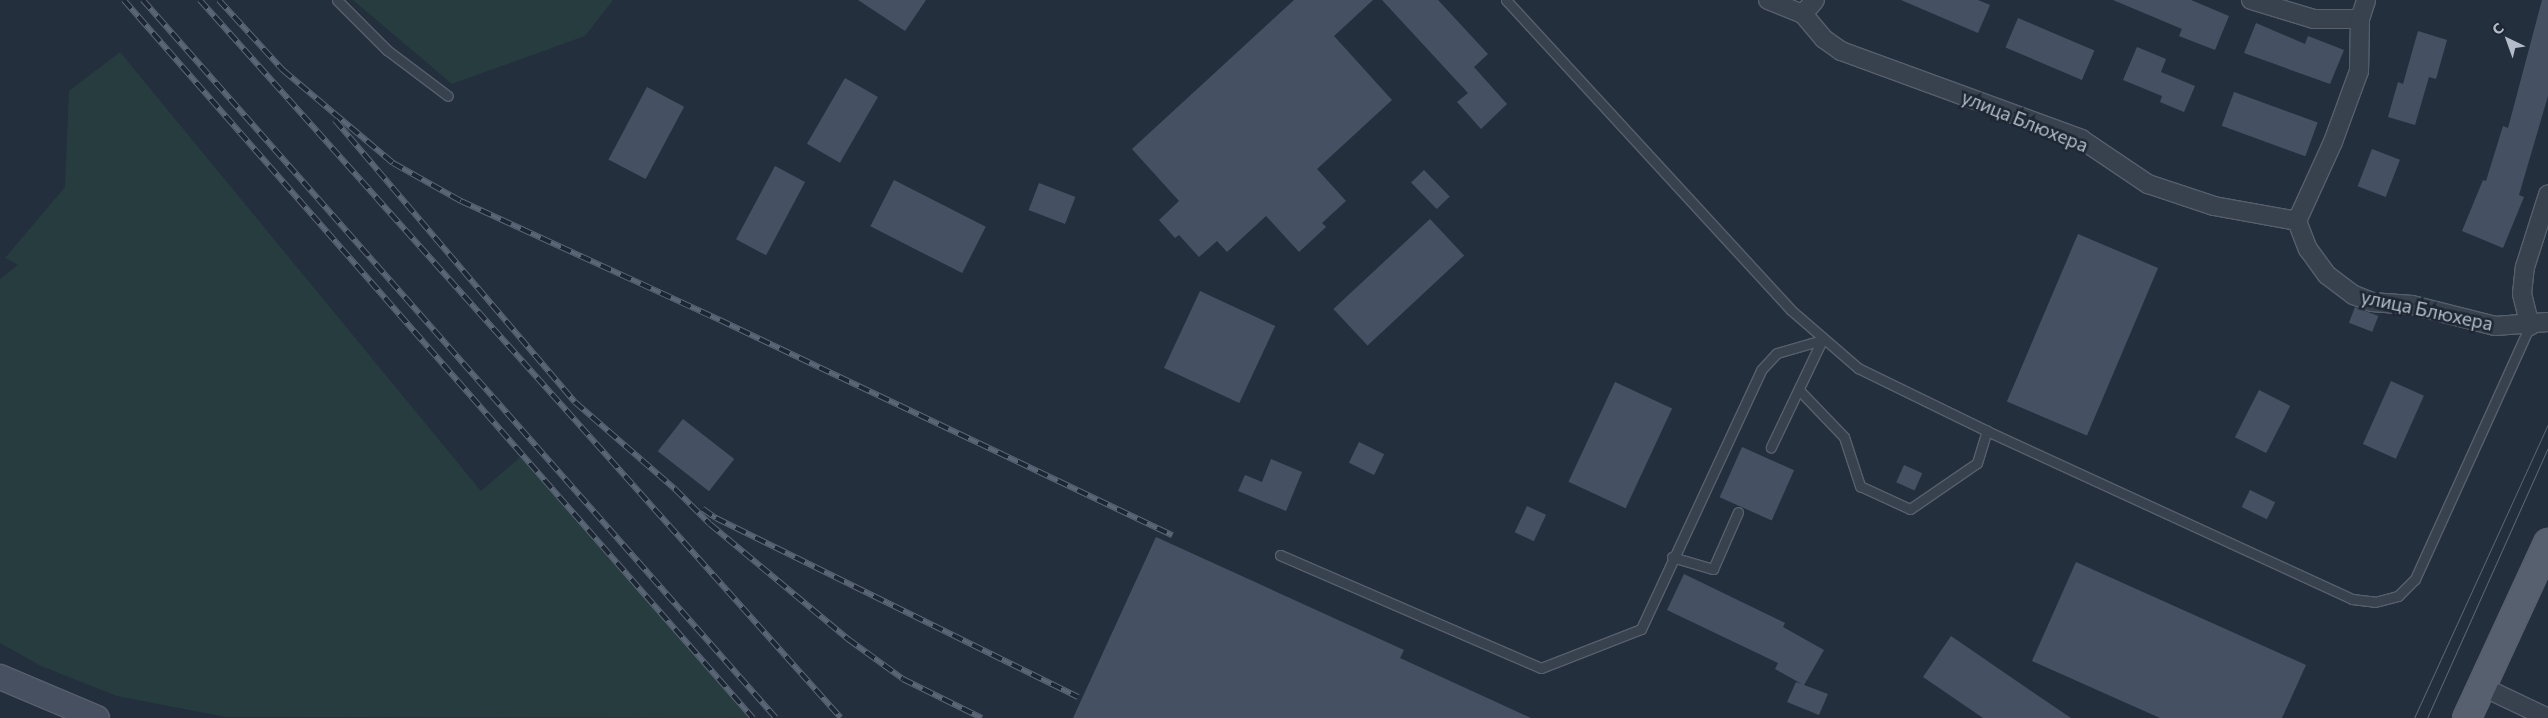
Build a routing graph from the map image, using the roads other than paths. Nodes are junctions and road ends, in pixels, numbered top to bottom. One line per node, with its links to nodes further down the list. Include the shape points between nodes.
1 (337, 0): 9 (lane, via 387,50)
2 (1506, 0): 14 (lane, via 1790,310)
3 (1768, 0): 7 (street)
4 (1815, 0): 7 (street)
5 (2251, 0): 8 (street, via 2314,19)
6 (2366, 0): 8 (street)
7 (1804, 14): 11 (street, улица Блюхера, via 1824,39 1841,51 2081,139 2148,184 2214,206)
8 (2360, 19): 11 (street, via 2359,71 2333,142)
9 (448, 96)
10 (2548, 195): 13 (street, via 2525,267 2522,294)
11 (2297, 220): 13 (street, улица Блюхера, via 2308,250 2327,275 2354,295 2372,302 2412,305 2495,326)
12 (2548, 322): 13 (street, улица Блюхера)
13 (2530, 326): 16 (lane, via 2415,579 2398,596 2376,602 2352,599)
14 (1822, 340): 15 (lane); 16 (lane, via 1858,368); 21 (lane, via 1777,353 1762,370)
15 (1798, 390): 16 (lane, via 1844,437 1860,486 1910,509 1977,463); 17 (lane)
16 (1987, 431)
17 (1771, 447)
18 (1738, 512): 21 (lane, via 1712,569)
19 (2548, 543): 23 (main road)
20 (1280, 555): 21 (lane, via 1541,668 1641,629)
21 (1672, 557)
22 (0, 677): 24 (main road)
23 (2482, 686): 25 (main road); 26 (street)
24 (97, 718)
25 (2466, 718)
26 (2548, 718)

